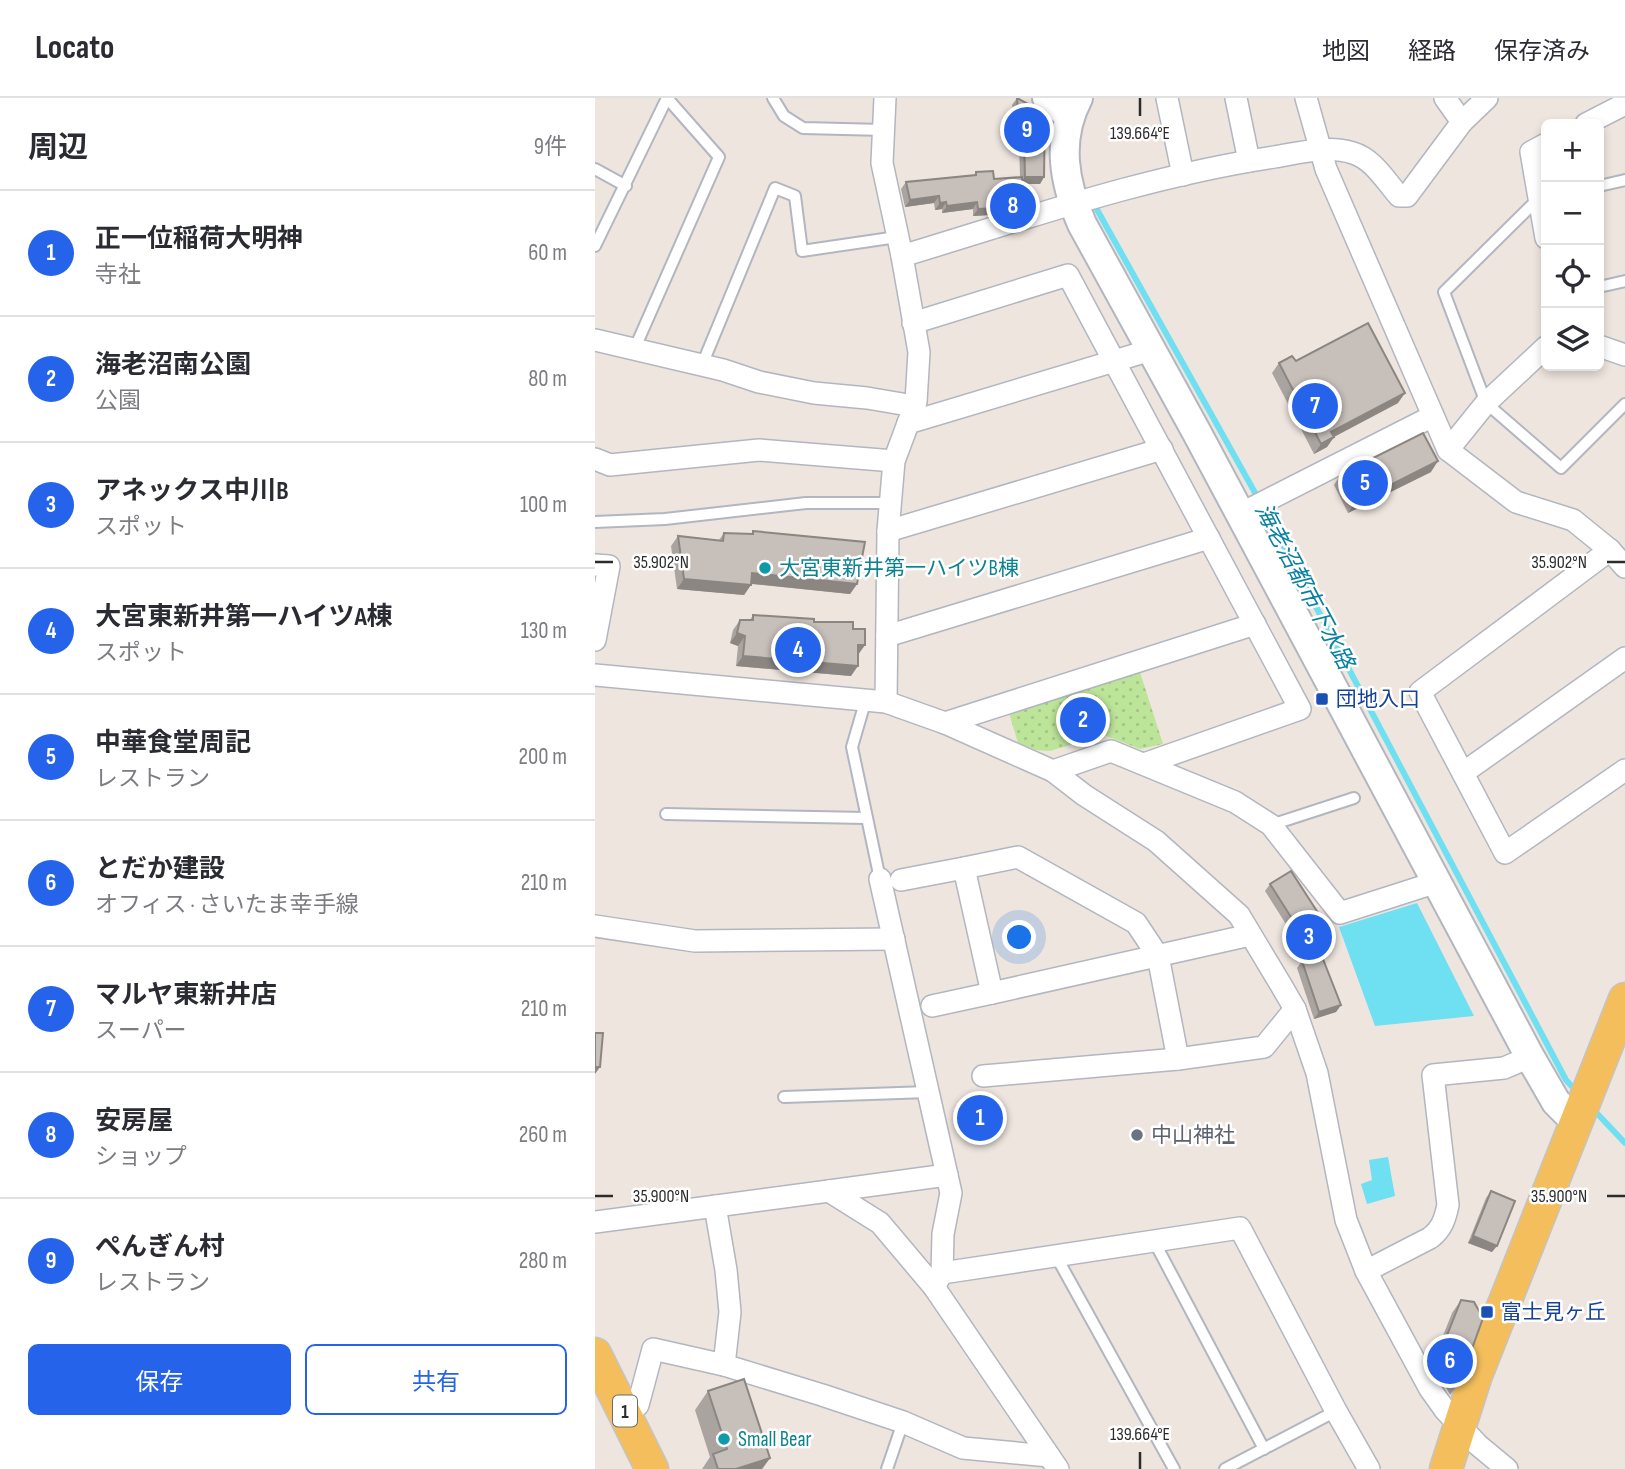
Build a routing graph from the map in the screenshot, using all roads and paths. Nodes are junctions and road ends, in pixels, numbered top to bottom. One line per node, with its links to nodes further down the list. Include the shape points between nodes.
1 (667, 98): 22 (lane); 33 (lane, via 719,156)
2 (773, 98): 14 (lane, via 783,116 803,128)
3 (885, 98): 14 (street)
4 (1047, 98): 11 (street)
5 (1167, 98): 19 (street)
6 (1236, 98): 17 (street)
7 (1306, 98): 16 (street)
8 (1445, 98): 13 (street)
9 (1487, 98): 13 (street)
10 (1625, 104): 12 (street)
11 (1073, 106): 25 (street, via 1064,159)
12 (1595, 119)
13 (1462, 122): 16 (street, via 1407,195 1399,196 1368,159 1352,152)
14 (884, 130): 27 (street, via 882,163)
15 (1541, 147): 23 (street, via 1531,152)
16 (1322, 150): 17 (street); 42 (street, via 1326,169)
17 (1249, 161): 19 (street)
18 (595, 169): 22 (lane)
19 (1183, 175): 25 (street)
20 (1625, 180): 21 (lane)
21 (1604, 185)
22 (626, 186): 26 (lane)
23 (1541, 190)
24 (1541, 199): 39 (lane, via 1444,292)
25 (1074, 204): 27 (street); 34 (street)
26 (595, 246)
27 (900, 246): 30 (street); 38 (lane, via 802,251 795,196 775,188)
28 (1625, 281): 29 (lane)
29 (1604, 286)
30 (913, 323): 37 (street, via 1068,275); 41 (street, via 919,352)
31 (595, 340): 33 (street)
32 (1604, 348): 36 (street)
33 (634, 350): 38 (street)
34 (1151, 350): 37 (street); 48 (street)
35 (1541, 352): 39 (street)
36 (1625, 355)
37 (1115, 361): 41 (street); 43 (street)
38 (702, 365): 41 (street, via 759,382 867,398)
39 (1486, 403): 40 (lane, via 1561,468); 44 (street)
40 (1625, 404)
41 (911, 415): 46 (street)
42 (1433, 416): 44 (street); 48 (street)
43 (1162, 449): 50 (street); 51 (street)
44 (1448, 450): 52 (street, via 1516,502 1573,520)
45 (595, 458): 46 (street, via 610,465 758,450)
46 (894, 461): 47 (street)
47 (890, 503): 49 (lane, via 806,503); 50 (street)
48 (1245, 511): 72 (street)
49 (595, 522)
50 (888, 531): 56 (street)
51 (1209, 538): 55 (street); 56 (street)
52 (1610, 551): 54 (street); 65 (street, via 1420,692)
53 (595, 565): 57 (street, via 608,566)
54 (1625, 567)
55 (1255, 624): 61 (street); 62 (street, via 1300,709)
56 (887, 636): 60 (street)
57 (595, 640)
58 (1625, 658): 65 (street)
59 (595, 675): 60 (street)
60 (876, 700): 61 (street); 68 (lane, via 852,747)
61 (945, 723): 64 (street)
62 (1144, 764): 64 (street, via 1111,751); 69 (street, via 1235,802)
63 (1625, 770): 65 (street, via 1505,853)
64 (1053, 771): 74 (street, via 1156,841 1239,915)
65 (1463, 772)
66 (1354, 798): 69 (lane)
67 (666, 814): 68 (lane)
68 (866, 818): 71 (lane)
69 (1271, 825): 72 (street, via 1340,913)
70 (964, 868): 71 (street); 76 (street, via 1018,857 1136,923); 77 (street)
71 (891, 880): 75 (street)
72 (1437, 882): 81 (street)
73 (595, 926): 75 (street, via 695,941)
74 (1250, 935): 76 (street); 80 (street)
75 (894, 939): 84 (street)
76 (1158, 956): 77 (street); 82 (street)
77 (992, 993): 79 (street)
78 (1625, 999): 86 (main road)
79 (932, 1006)
80 (1294, 1009): 82 (street, via 1264,1046); 93 (street, via 1317,1073 1346,1220)
81 (1530, 1057): 86 (street, via 1556,1102); 93 (street, via 1504,1068 1433,1075 1448,1205 1445,1219 1430,1238)
82 (1178, 1059): 83 (street)
83 (982, 1076)
84 (928, 1092): 85 (lane); 87 (street)
85 (784, 1097)
86 (1583, 1105): 101 (main road)
87 (947, 1175): 88 (street); 94 (street, via 950,1193)
88 (829, 1191): 89 (street); 94 (street, via 880,1223)
89 (715, 1206): 90 (street); 96 (street, via 730,1312)
90 (595, 1222)
91 (1155, 1243): 92 (street); 98 (street, via 1240,1228); 102 (lane)
92 (1056, 1256): 94 (street); 107 (lane)
93 (1366, 1272): 101 (street, via 1430,1390)
94 (938, 1280): 103 (street)
95 (595, 1354): 99 (main road, 1)
96 (725, 1365): 99 (street, via 653,1349 638,1405); 100 (street)
97 (595, 1393): 104 (main road, 1)
98 (1336, 1411): 102 (lane); 109 (street)
99 (627, 1415): 105 (main road, 1)
100 (902, 1422): 103 (street, via 963,1448); 106 (lane)
101 (1459, 1423): 110 (main road); 111 (street)
102 (1263, 1449): 108 (lane)
103 (1053, 1462)
104 (632, 1469)
105 (652, 1469)
106 (887, 1469)
107 (1174, 1469)
108 (1225, 1469)
109 (1369, 1469)
110 (1446, 1469)
111 (1507, 1469)

